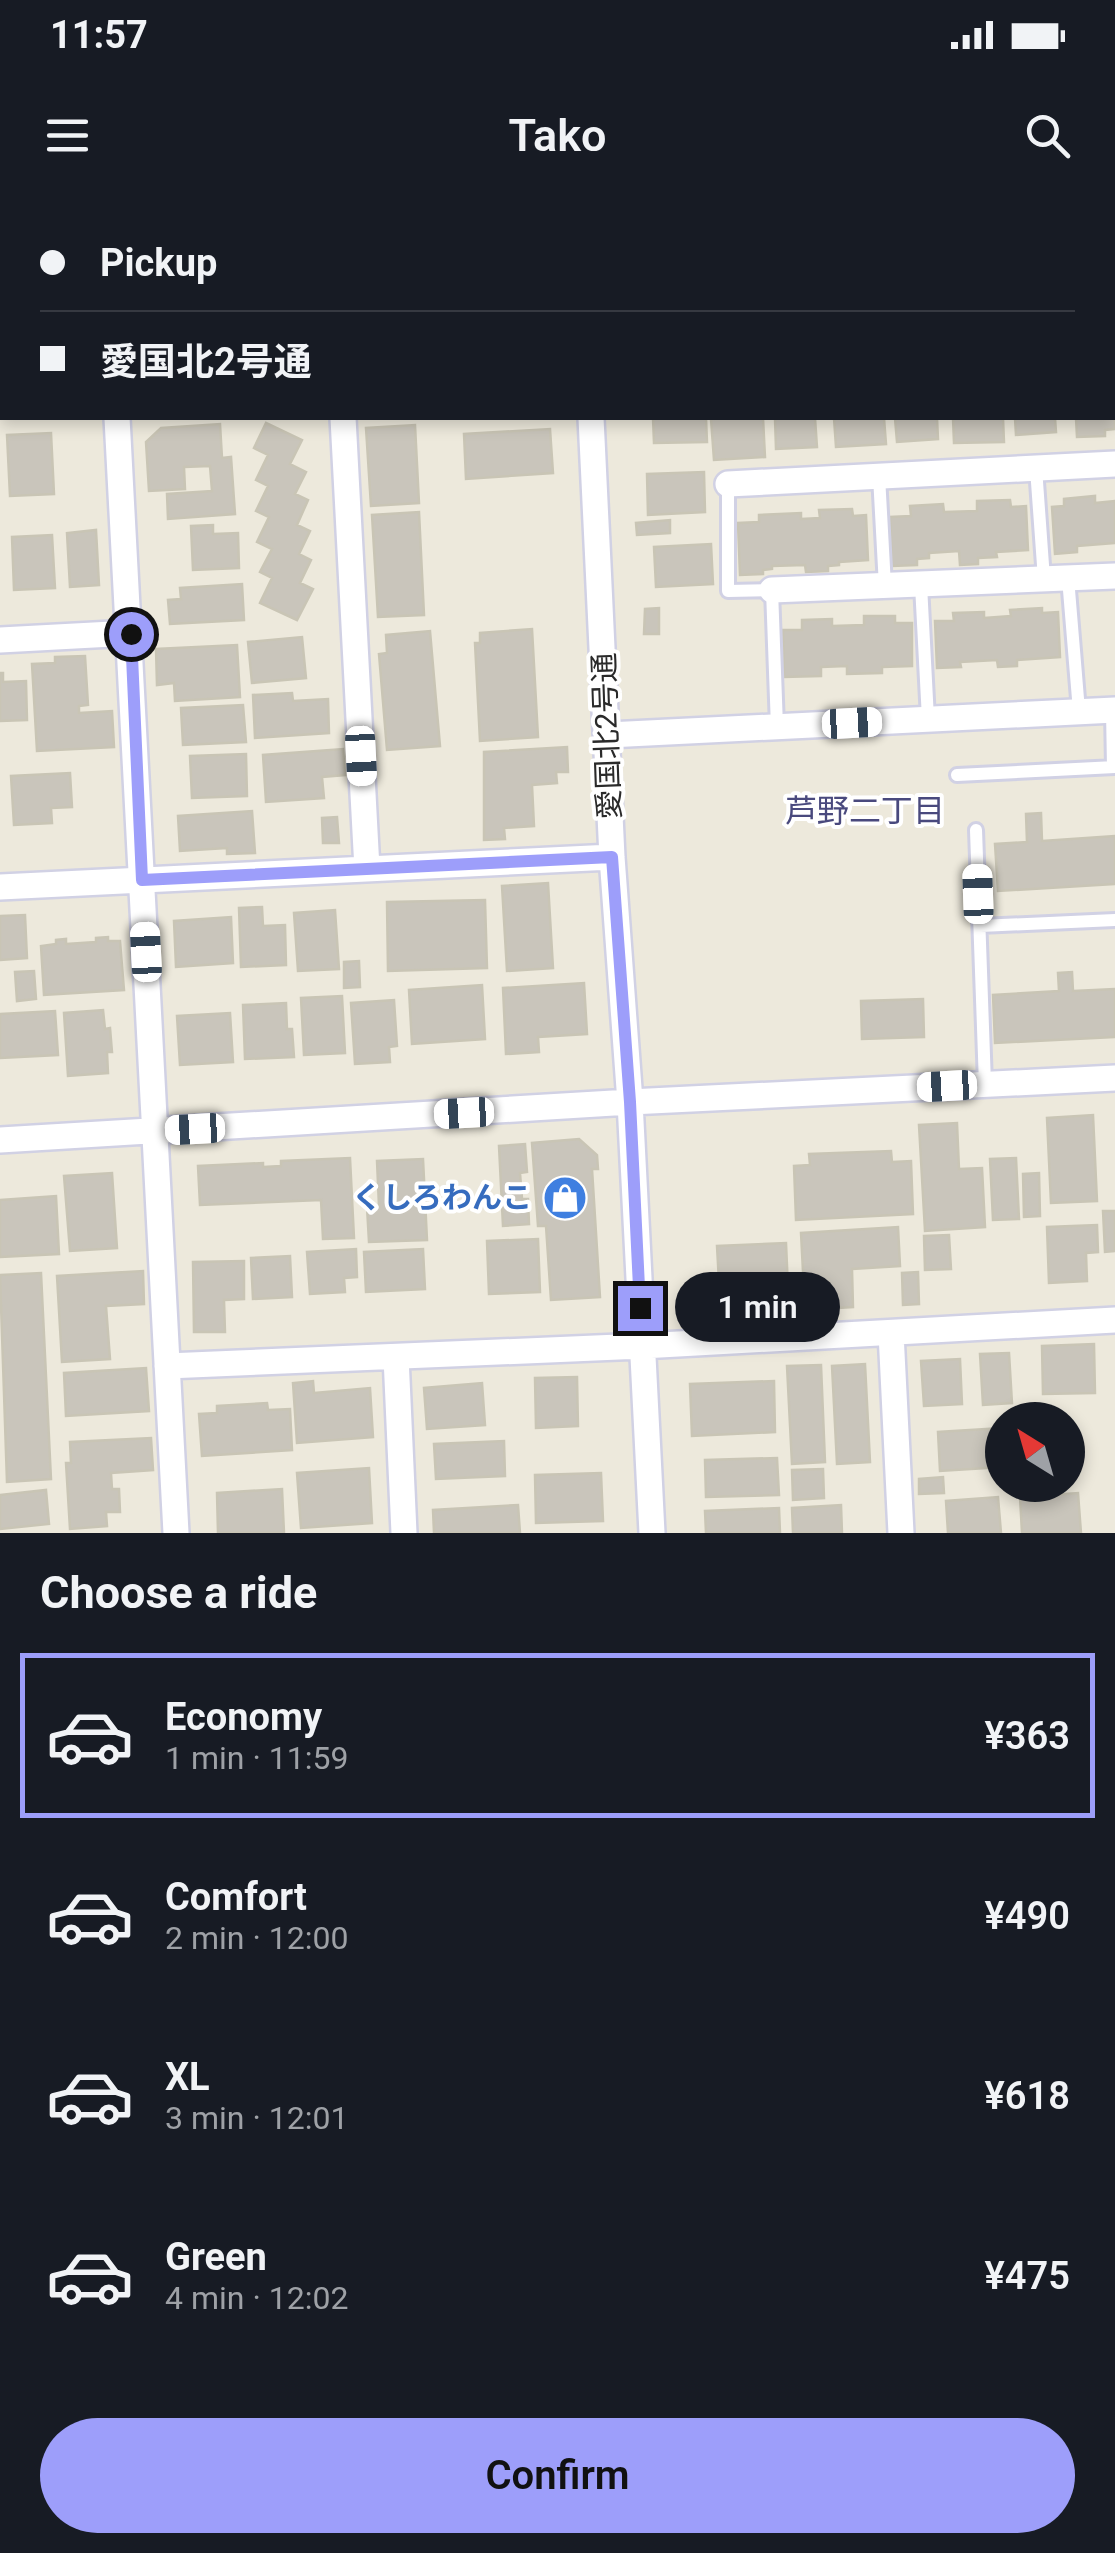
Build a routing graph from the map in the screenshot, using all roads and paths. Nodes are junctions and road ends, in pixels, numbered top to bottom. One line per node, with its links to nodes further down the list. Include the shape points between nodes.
1 (117, 420): 13 (street)
2 (343, 420): 24 (street)
3 (591, 420): 19 (street, 愛国北2号通)
4 (1115, 464): 5 (street)
5 (1036, 468): 6 (street); 9 (lane)
6 (878, 476): 7 (street); 11 (lane)
7 (728, 484): 12 (lane, via 728,590)
8 (1115, 576): 9 (street)
9 (1056, 578): 10 (street); 16 (lane)
10 (921, 585): 11 (street); 17 (lane)
11 (884, 586): 12 (street)
12 (772, 590): 18 (lane)
13 (131, 634): 14 (street); 25 (street)
14 (0, 640)
15 (1114, 710): 16 (street); 20 (lane)
16 (1079, 711): 17 (street)
17 (928, 719): 18 (street)
18 (777, 727): 19 (street)
19 (608, 736): 23 (street, 愛国北2号通)
20 (1114, 767): 21 (lane)
21 (958, 775)
22 (976, 830): 28 (lane)
23 (612, 857): 24 (street); 31 (street, 愛国北2号通)
24 (367, 870): 25 (street)
25 (142, 880): 26 (street); 32 (street)
26 (0, 888)
27 (1115, 920): 28 (lane)
28 (980, 926): 30 (lane)
29 (1115, 1078): 30 (street)
30 (985, 1084): 31 (street)
31 (630, 1102): 32 (street); 36 (street, 愛国北2号通)
32 (157, 1131): 33 (street); 38 (street)
33 (0, 1140)
34 (1115, 1320): 35 (street)
35 (891, 1333): 36 (street); 42 (street)
36 (642, 1346): 37 (street); 41 (street, 愛国北2号通)
37 (396, 1357): 38 (street); 40 (street)
38 (167, 1366): 39 (street)
39 (176, 1533)
40 (404, 1533)
41 (652, 1533)
42 (902, 1533)

